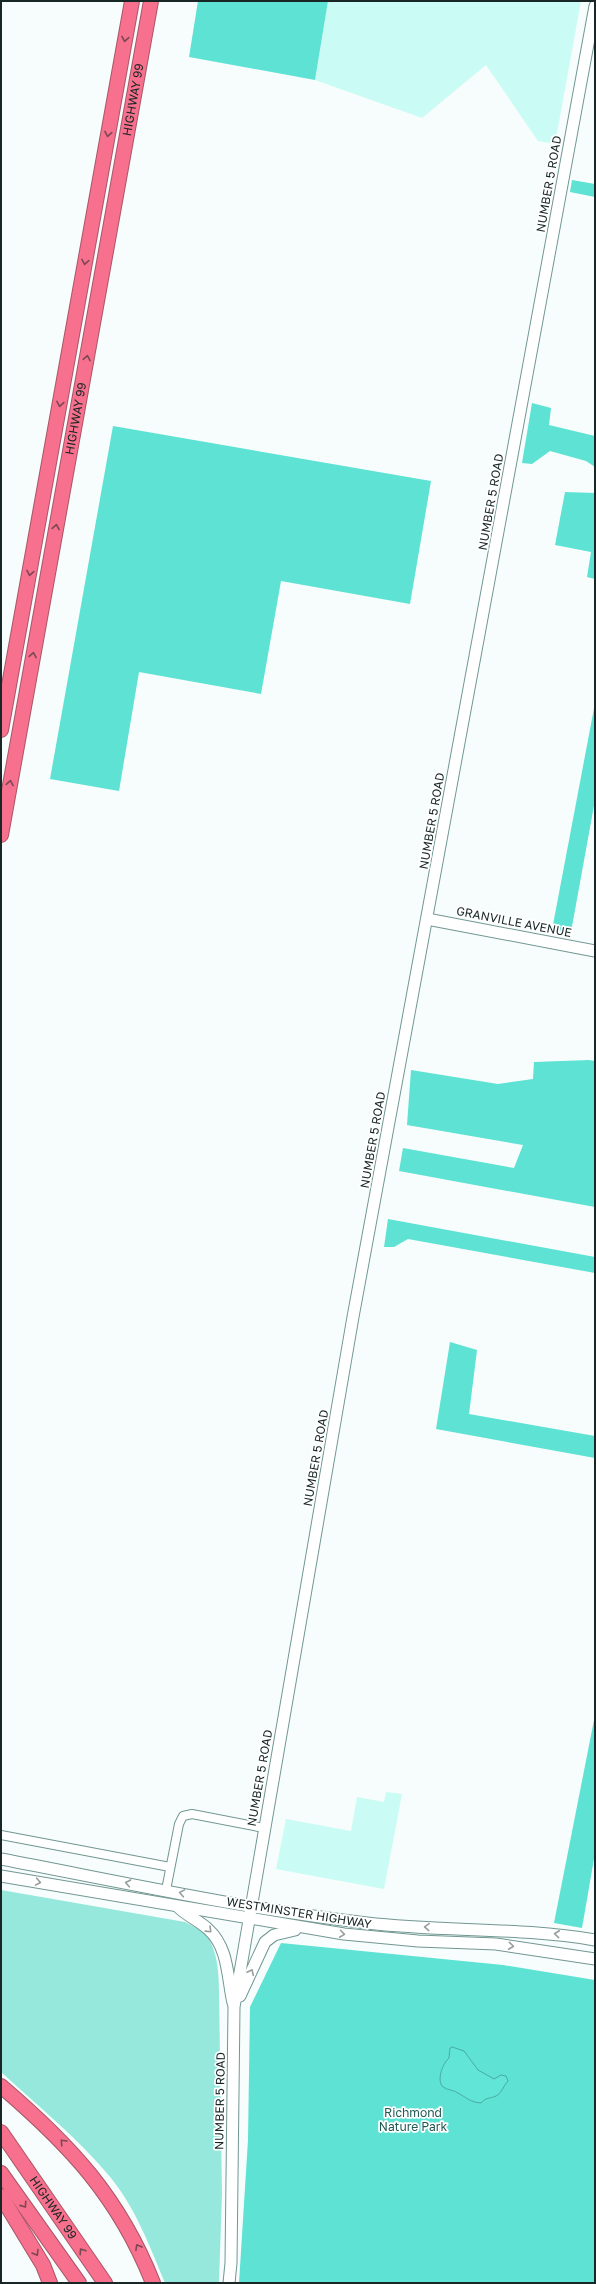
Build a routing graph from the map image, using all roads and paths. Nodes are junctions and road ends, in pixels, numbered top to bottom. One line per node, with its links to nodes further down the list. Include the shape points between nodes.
1 (132, 1): 4 (highway, HIGHWAY 99, one-way to 4)
2 (151, 1): 5 (highway, HIGHWAY 99, one-way to 2)
3 (595, 6): 6 (main road, NUMBER 5 ROAD)
4 (1, 730)
5 (1, 836)
6 (427, 918): 7 (main road, GRANVILLE AVENUE); 8 (main road, NUMBER 5 ROAD)
7 (595, 951)
8 (264, 1828): 11 (street, via 188,1814 179,1824); 14 (main road, NUMBER 5 ROAD)
9 (1, 1835): 11 (street)
10 (1, 1859): 13 (main road, WESTMINSTER HIGHWAY, one-way to 10)
11 (170, 1868): 13 (street)
12 (1, 1876): 15 (main road, WESTMINSTER HIGHWAY, one-way to 15)
13 (166, 1890): 14 (main road, WESTMINSTER HIGHWAY, one-way to 13)
14 (251, 1905): 16 (main road, NUMBER 5 ROAD); 18 (main road, WESTMINSTER HIGHWAY, one-way to 14, via 557,1933 369,1923 306,1916)
15 (178, 1907): 16 (main road, WESTMINSTER HIGHWAY); 20 (main road, one-way to 20, via 208,1929 221,1947)
16 (249, 1919): 17 (main road, WESTMINSTER HIGHWAY); 20 (main road, NUMBER 5 ROAD)
17 (303, 1928): 19 (main road, WESTMINSTER HIGHWAY, one-way to 19, via 388,1939 523,1947); 20 (main road, one-way to 17, via 265,1942 274,1935)
18 (595, 1940)
19 (595, 1959)
20 (234, 2007): 29 (main road, NUMBER 5 ROAD)
21 (1, 2086): 28 (highway, one-way to 21, via 142,2254 117,2210 92,2176 61,2139)
22 (1, 2132): 27 (highway, HIGHWAY 99, one-way to 22)
23 (1, 2173): 26 (highway, HIGHWAY 99, one-way to 26)
24 (1, 2196): 25 (highway, one-way to 25, via 43,2265)
25 (50, 2283)
26 (78, 2283)
27 (105, 2283)
28 (153, 2283)
29 (229, 2283)

